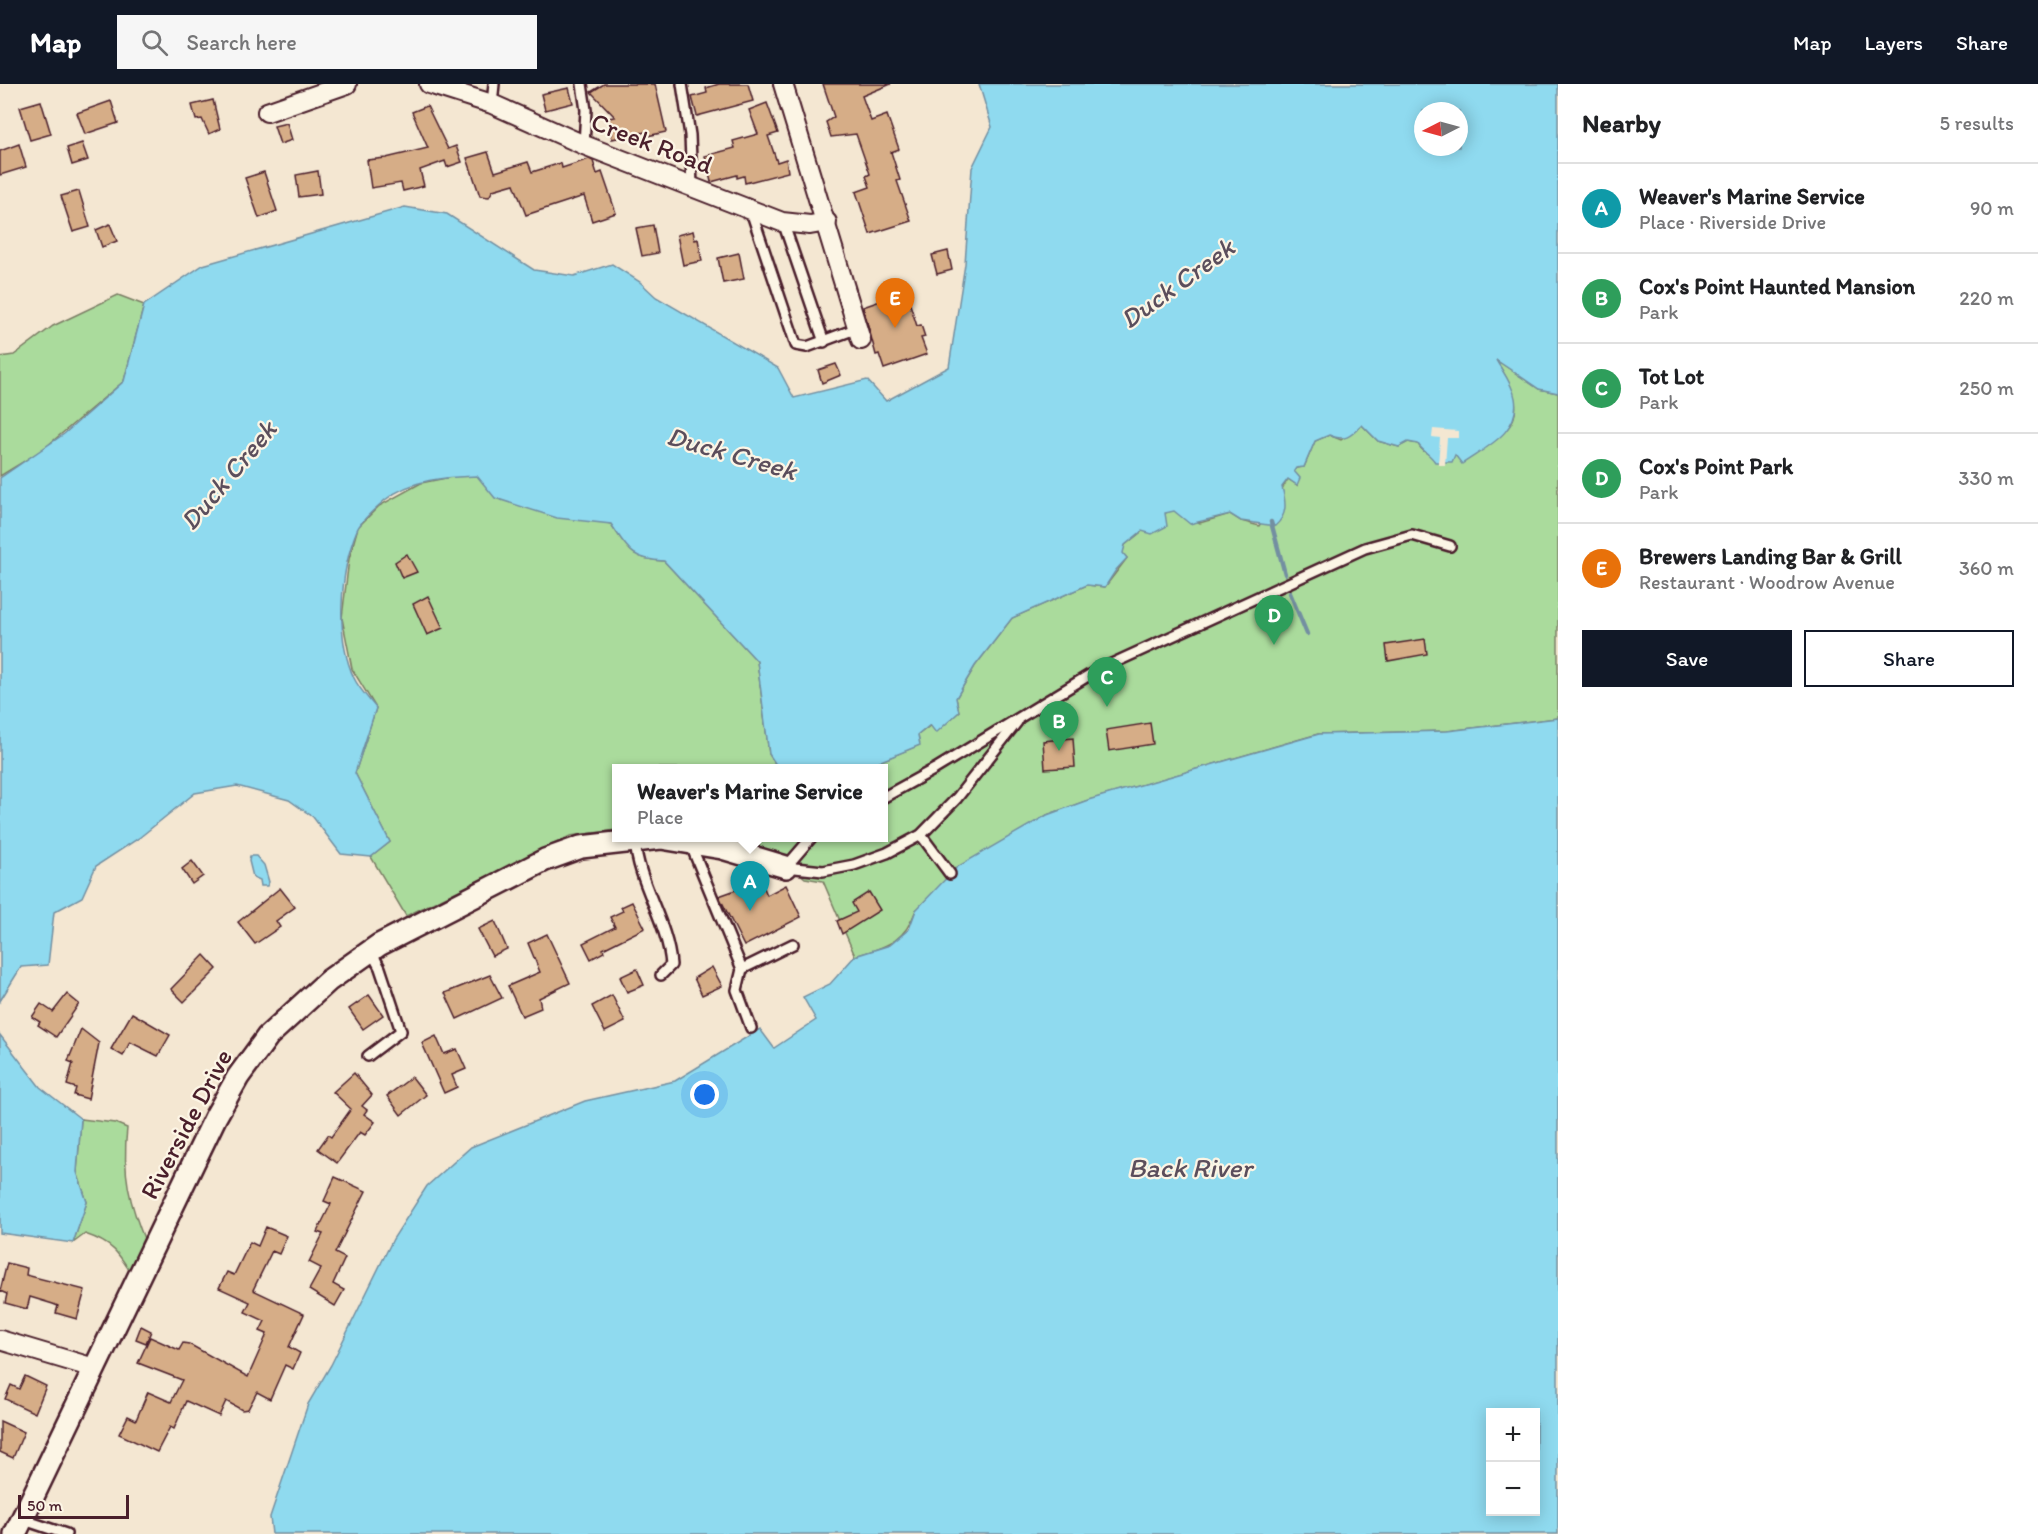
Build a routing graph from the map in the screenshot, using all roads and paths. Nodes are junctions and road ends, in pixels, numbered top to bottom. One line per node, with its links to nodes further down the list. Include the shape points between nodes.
1 (347, 84): 8 (street)
2 (429, 84): 7 (street, Creek Road)
3 (494, 84): 7 (lane)
4 (582, 84): 9 (lane, via 586,110)
5 (682, 84): 10 (lane)
6 (783, 84): 13 (street)
7 (492, 104): 9 (street, Creek Road)
8 (267, 112)
9 (584, 145): 10 (street, Creek Road)
10 (692, 186): 11 (street, Creek Road)
11 (751, 209): 12 (street, Creek Road); 15 (lane, via 796,345 802,348)
12 (782, 222): 13 (street, Creek Road); 15 (lane)
13 (826, 222): 14 (street)
14 (860, 334): 15 (lane)
15 (824, 342)
16 (1450, 546): 17 (lane, via 1412,535 1365,548 1096,671)
17 (1021, 717): 18 (lane); 19 (lane, via 957,798)
18 (888, 795)
19 (921, 835): 25 (lane, via 854,865 823,871); 26 (lane)
20 (623, 842): 28 (street, Riverside Drive, via 567,851)
21 (635, 842): 30 (lane, via 636,858 670,946 671,965)
22 (689, 842): 29 (lane)
23 (693, 842): 25 (street, Riverside Drive)
24 (808, 842): 25 (lane)
25 (786, 867)
26 (950, 874)
27 (793, 944): 29 (lane)
28 (370, 951): 32 (lane, via 380,968 401,1031); 34 (street, Riverside Drive, via 307,998 268,1036 238,1077)
29 (742, 969): 31 (lane, via 737,990)
30 (661, 975)
31 (751, 1028)
32 (369, 1056)
33 (0, 1340): 34 (street)
34 (94, 1368): 35 (street, Riverside Drive)
35 (18, 1527): 36 (lane)
36 (66, 1534)

